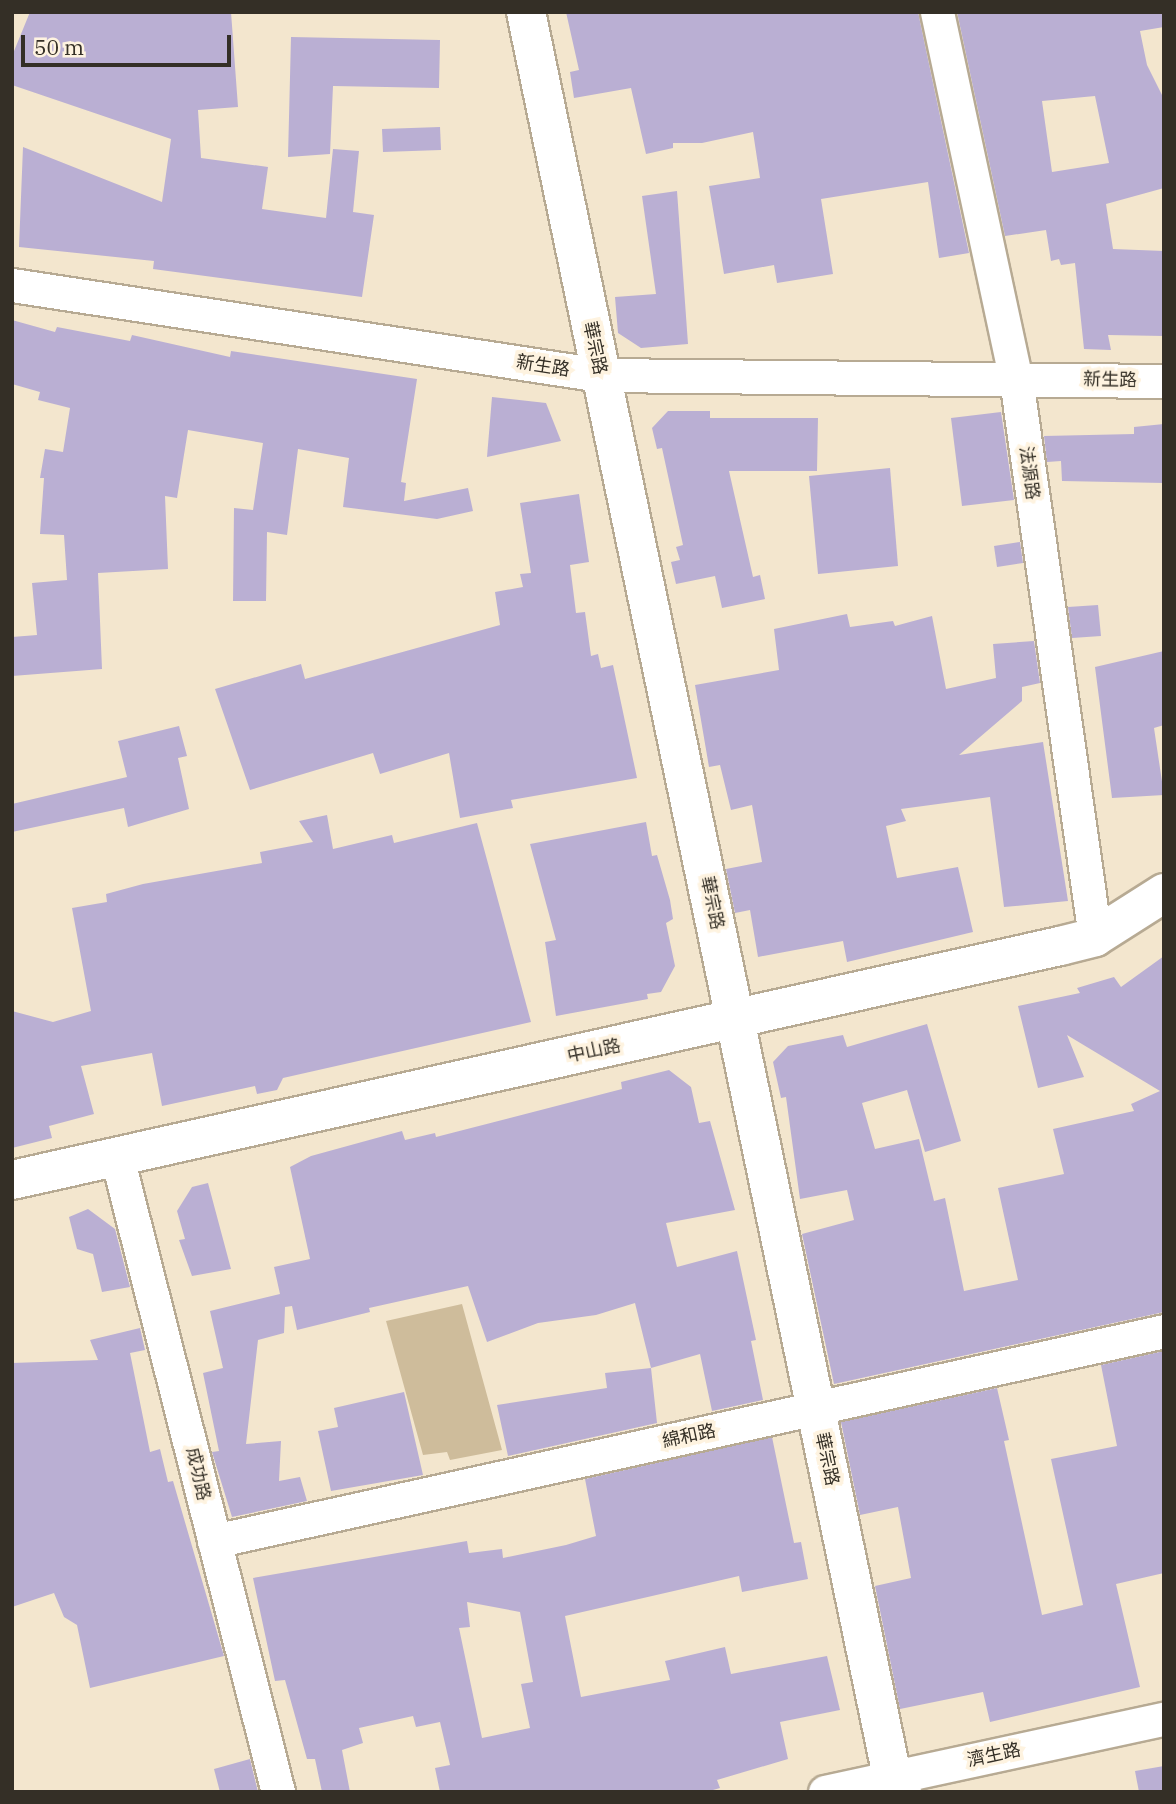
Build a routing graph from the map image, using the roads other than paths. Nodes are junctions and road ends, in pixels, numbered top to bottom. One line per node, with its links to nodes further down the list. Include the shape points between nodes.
1 (526, 12): 4 (main road, 華宗路)
2 (937, 12): 5 (street, 法源路)
3 (12, 285): 4 (street, 新生路)
4 (600, 375): 5 (street, 新生路); 9 (main road, 華宗路)
5 (1016, 379): 6 (street, 新生路); 8 (street, 法源路)
6 (1164, 381)
7 (1164, 893): 8 (main road, 中山路)
8 (1095, 937): 9 (main road, 中山路)
9 (736, 1019): 10 (main road, 中山路); 13 (main road, 華宗路)
10 (117, 1157): 11 (main road, 中山路); 14 (street, 成功路)
11 (12, 1180)
12 (1164, 1331): 13 (street, 綿和路)
13 (816, 1408): 14 (street, 綿和路); 16 (main road, 華宗路)
14 (214, 1541): 17 (street, 成功路)
15 (1164, 1719): 16 (street, 濟生路)
16 (897, 1784): 18 (street, 濟生路)
17 (278, 1792)
18 (825, 1792)

